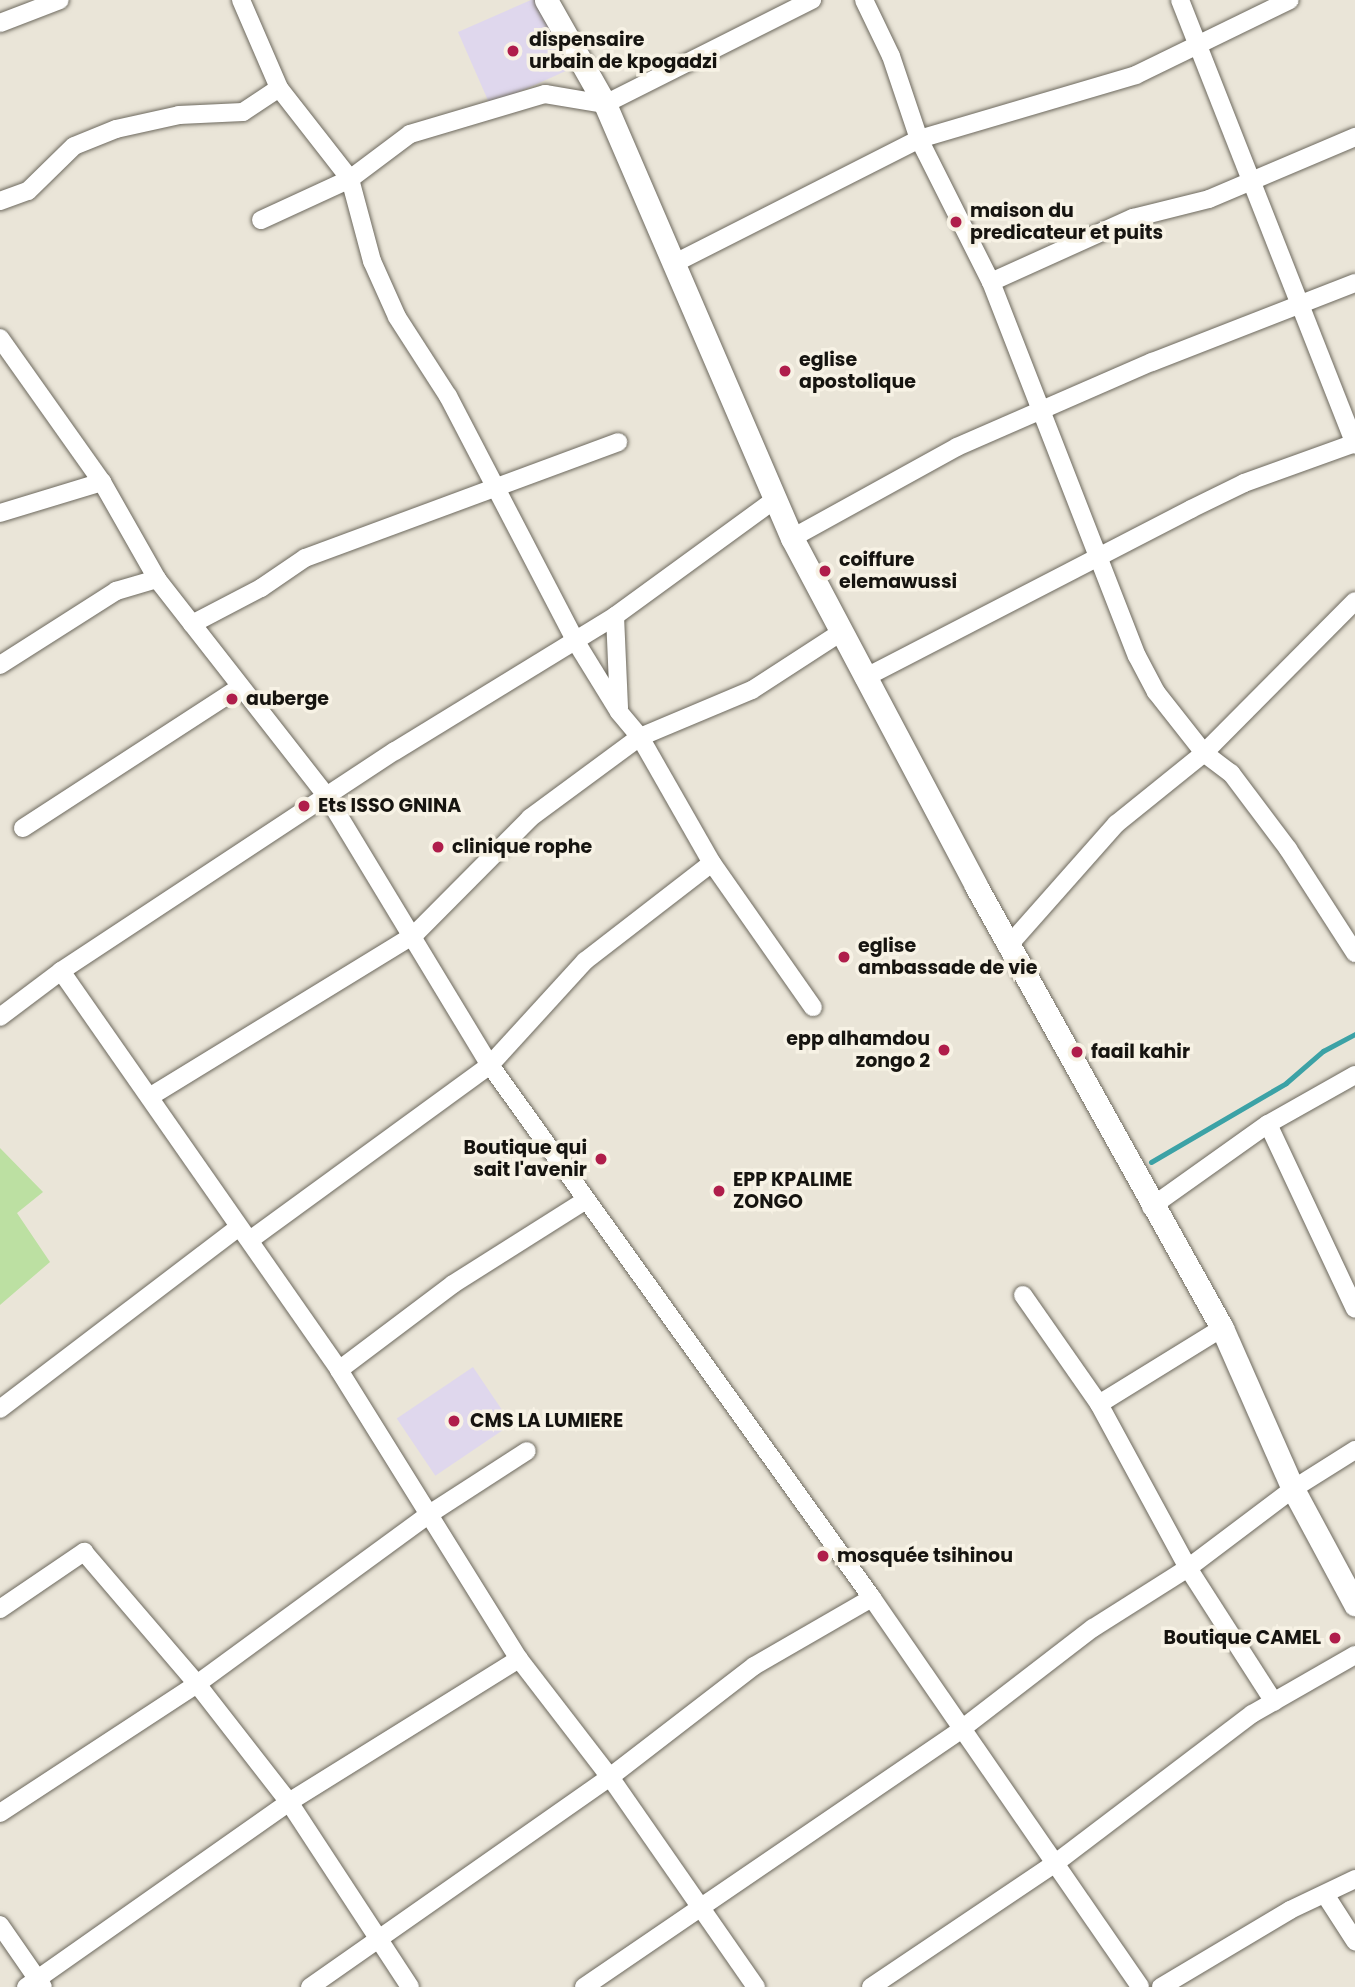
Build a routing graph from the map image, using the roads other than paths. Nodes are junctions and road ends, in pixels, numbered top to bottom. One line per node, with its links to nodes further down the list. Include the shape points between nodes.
1 (60, 0): 8 (street)
2 (241, 0): 10 (street)
3 (546, 0): 11 (street)
4 (812, 0): 11 (street)
5 (864, 0): 13 (street, via 891,56)
6 (1180, 0): 9 (street)
7 (1290, 0): 9 (street)
8 (0, 23)
9 (1196, 44): 13 (street, via 1136,75); 15 (street)
10 (279, 88): 14 (street); 16 (street, via 243,112 179,115 116,129 74,146 29,191)
11 (605, 104): 14 (street, via 545,94 446,121 410,134); 18 (street)
12 (1355, 137): 15 (street)
13 (919, 139): 18 (street); 19 (street)
14 (350, 179): 17 (street); 27 (street, via 372,261 397,317 449,396)
15 (1254, 181): 19 (street, via 1133,218); 21 (street)
16 (0, 201)
17 (261, 220)
18 (673, 264): 28 (street)
19 (991, 282): 23 (street)
20 (1355, 283): 21 (street)
21 (1302, 304): 23 (street, via 1152,362); 25 (street)
22 (0, 338): 26 (street)
23 (1042, 413): 30 (street, via 957,447); 31 (street)
24 (618, 442): 27 (street)
25 (1355, 444): 31 (street, via 1244,483)
26 (102, 482): 29 (street); 32 (street)
27 (495, 486): 35 (street, via 305,558 261,588); 37 (street)
28 (774, 500): 30 (street); 34 (street)
29 (0, 513)
30 (792, 538): 36 (street)
31 (1097, 561): 39 (street); 43 (street, via 1157,692)
32 (157, 579): 35 (street); 38 (street, via 117,591)
33 (1355, 601): 43 (street)
34 (615, 616): 37 (street); 41 (street)
35 (192, 624): 40 (street)
36 (843, 631): 39 (street); 42 (street, via 752,690)
37 (576, 642): 41 (street); 44 (street, via 395,751)
38 (0, 665)
39 (864, 678): 48 (street)
40 (240, 687): 44 (street); 45 (street)
41 (619, 712): 42 (street)
42 (640, 737): 46 (street); 47 (street, via 530,818)
43 (1204, 753): 48 (street, via 1116,824); 49 (street, via 1231,773 1272,827)
44 (328, 798): 47 (street); 50 (street)
45 (23, 828)
46 (712, 863): 51 (street, via 749,909); 53 (street, via 585,961)
47 (414, 934): 53 (street); 55 (street)
48 (1009, 945): 58 (street)
49 (1355, 953)
50 (61, 971): 52 (street); 55 (street)
51 (813, 1007)
52 (0, 1017)
53 (490, 1065): 57 (street); 59 (street)
54 (1355, 1075): 56 (street)
55 (151, 1096): 59 (street)
56 (1268, 1124): 58 (street); 61 (street)
57 (586, 1200): 63 (street, via 453,1284); 71 (street)
58 (1151, 1207): 62 (street)
59 (244, 1234): 63 (street); 65 (street)
60 (1023, 1295): 64 (street)
61 (1355, 1309)
62 (1222, 1328): 64 (street); 68 (street)
63 (339, 1370): 69 (street)
64 (1099, 1404): 70 (street)
65 (0, 1409)
66 (1355, 1450): 68 (street)
67 (527, 1451): 69 (street)
68 (1293, 1489): 70 (street); 72 (street)
69 (431, 1513): 75 (street); 76 (street)
70 (1188, 1568): 77 (street); 78 (street, via 1093,1628)
71 (872, 1598): 78 (street); 79 (street, via 754,1666)
72 (1355, 1604)
73 (0, 1609): 76 (street, via 84,1552)
74 (1355, 1655): 77 (street)
75 (519, 1659): 79 (street); 80 (street)
76 (197, 1684): 80 (street); 81 (street)
77 (1274, 1702): 82 (street)
78 (963, 1728): 82 (street); 85 (street)
79 (610, 1777): 85 (street); 87 (street)
80 (289, 1802): 87 (street); 89 (street)
81 (0, 1813)
82 (1057, 1862): 94 (street); 95 (street)
83 (1355, 1879): 84 (street)
84 (1326, 1896): 88 (street); 96 (street, via 1290,1910)
85 (700, 1905): 92 (street); 93 (street)
86 (0, 1925): 89 (street)
87 (378, 1938): 90 (street); 91 (street)
88 (1355, 1941)
89 (36, 1984)
90 (310, 1987)
91 (410, 1987)
92 (584, 1987)
93 (756, 1987)
94 (871, 1987)
95 (1140, 1987)
96 (1161, 1987)

